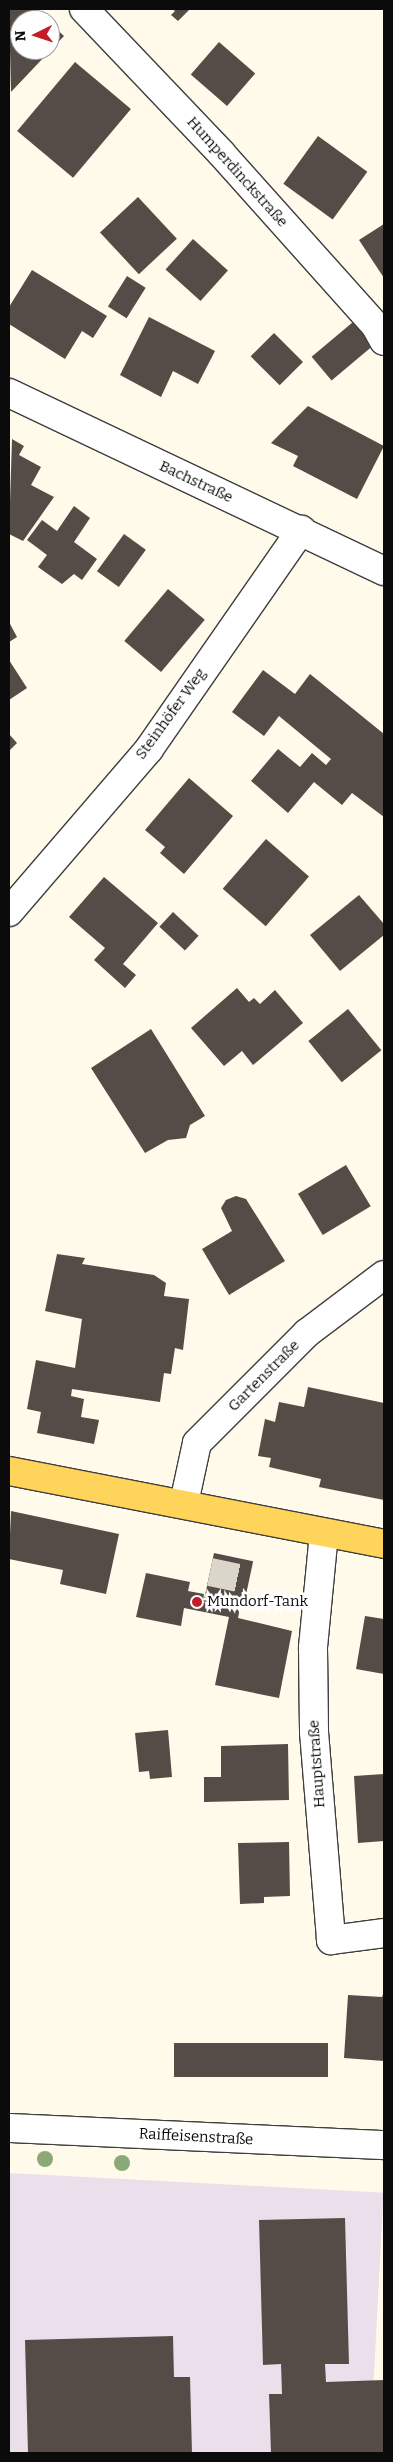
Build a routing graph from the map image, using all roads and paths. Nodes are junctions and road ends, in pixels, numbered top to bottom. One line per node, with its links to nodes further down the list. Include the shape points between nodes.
1 (84, 9): 2 (street, Humperdinckstraße)
2 (381, 328)
3 (9, 394): 4 (street, Bachstraße)
4 (301, 530): 5 (street, Bachstraße); 6 (street, Steinhöfer Weg, via 149,749)
5 (384, 570)
6 (9, 912)
7 (384, 1275): 9 (street, Gartenstraße, via 307,1333 198,1443)
8 (9, 1471): 9 (main road)
9 (184, 1503): 10 (main road)
10 (324, 1533): 11 (main road); 12 (street, Hauptstraße, via 313,1648 314,1732 331,1940)
11 (384, 1544)
12 (384, 1932)
13 (9, 2128): 14 (street, Raiffeisenstraße)
14 (384, 2145)

